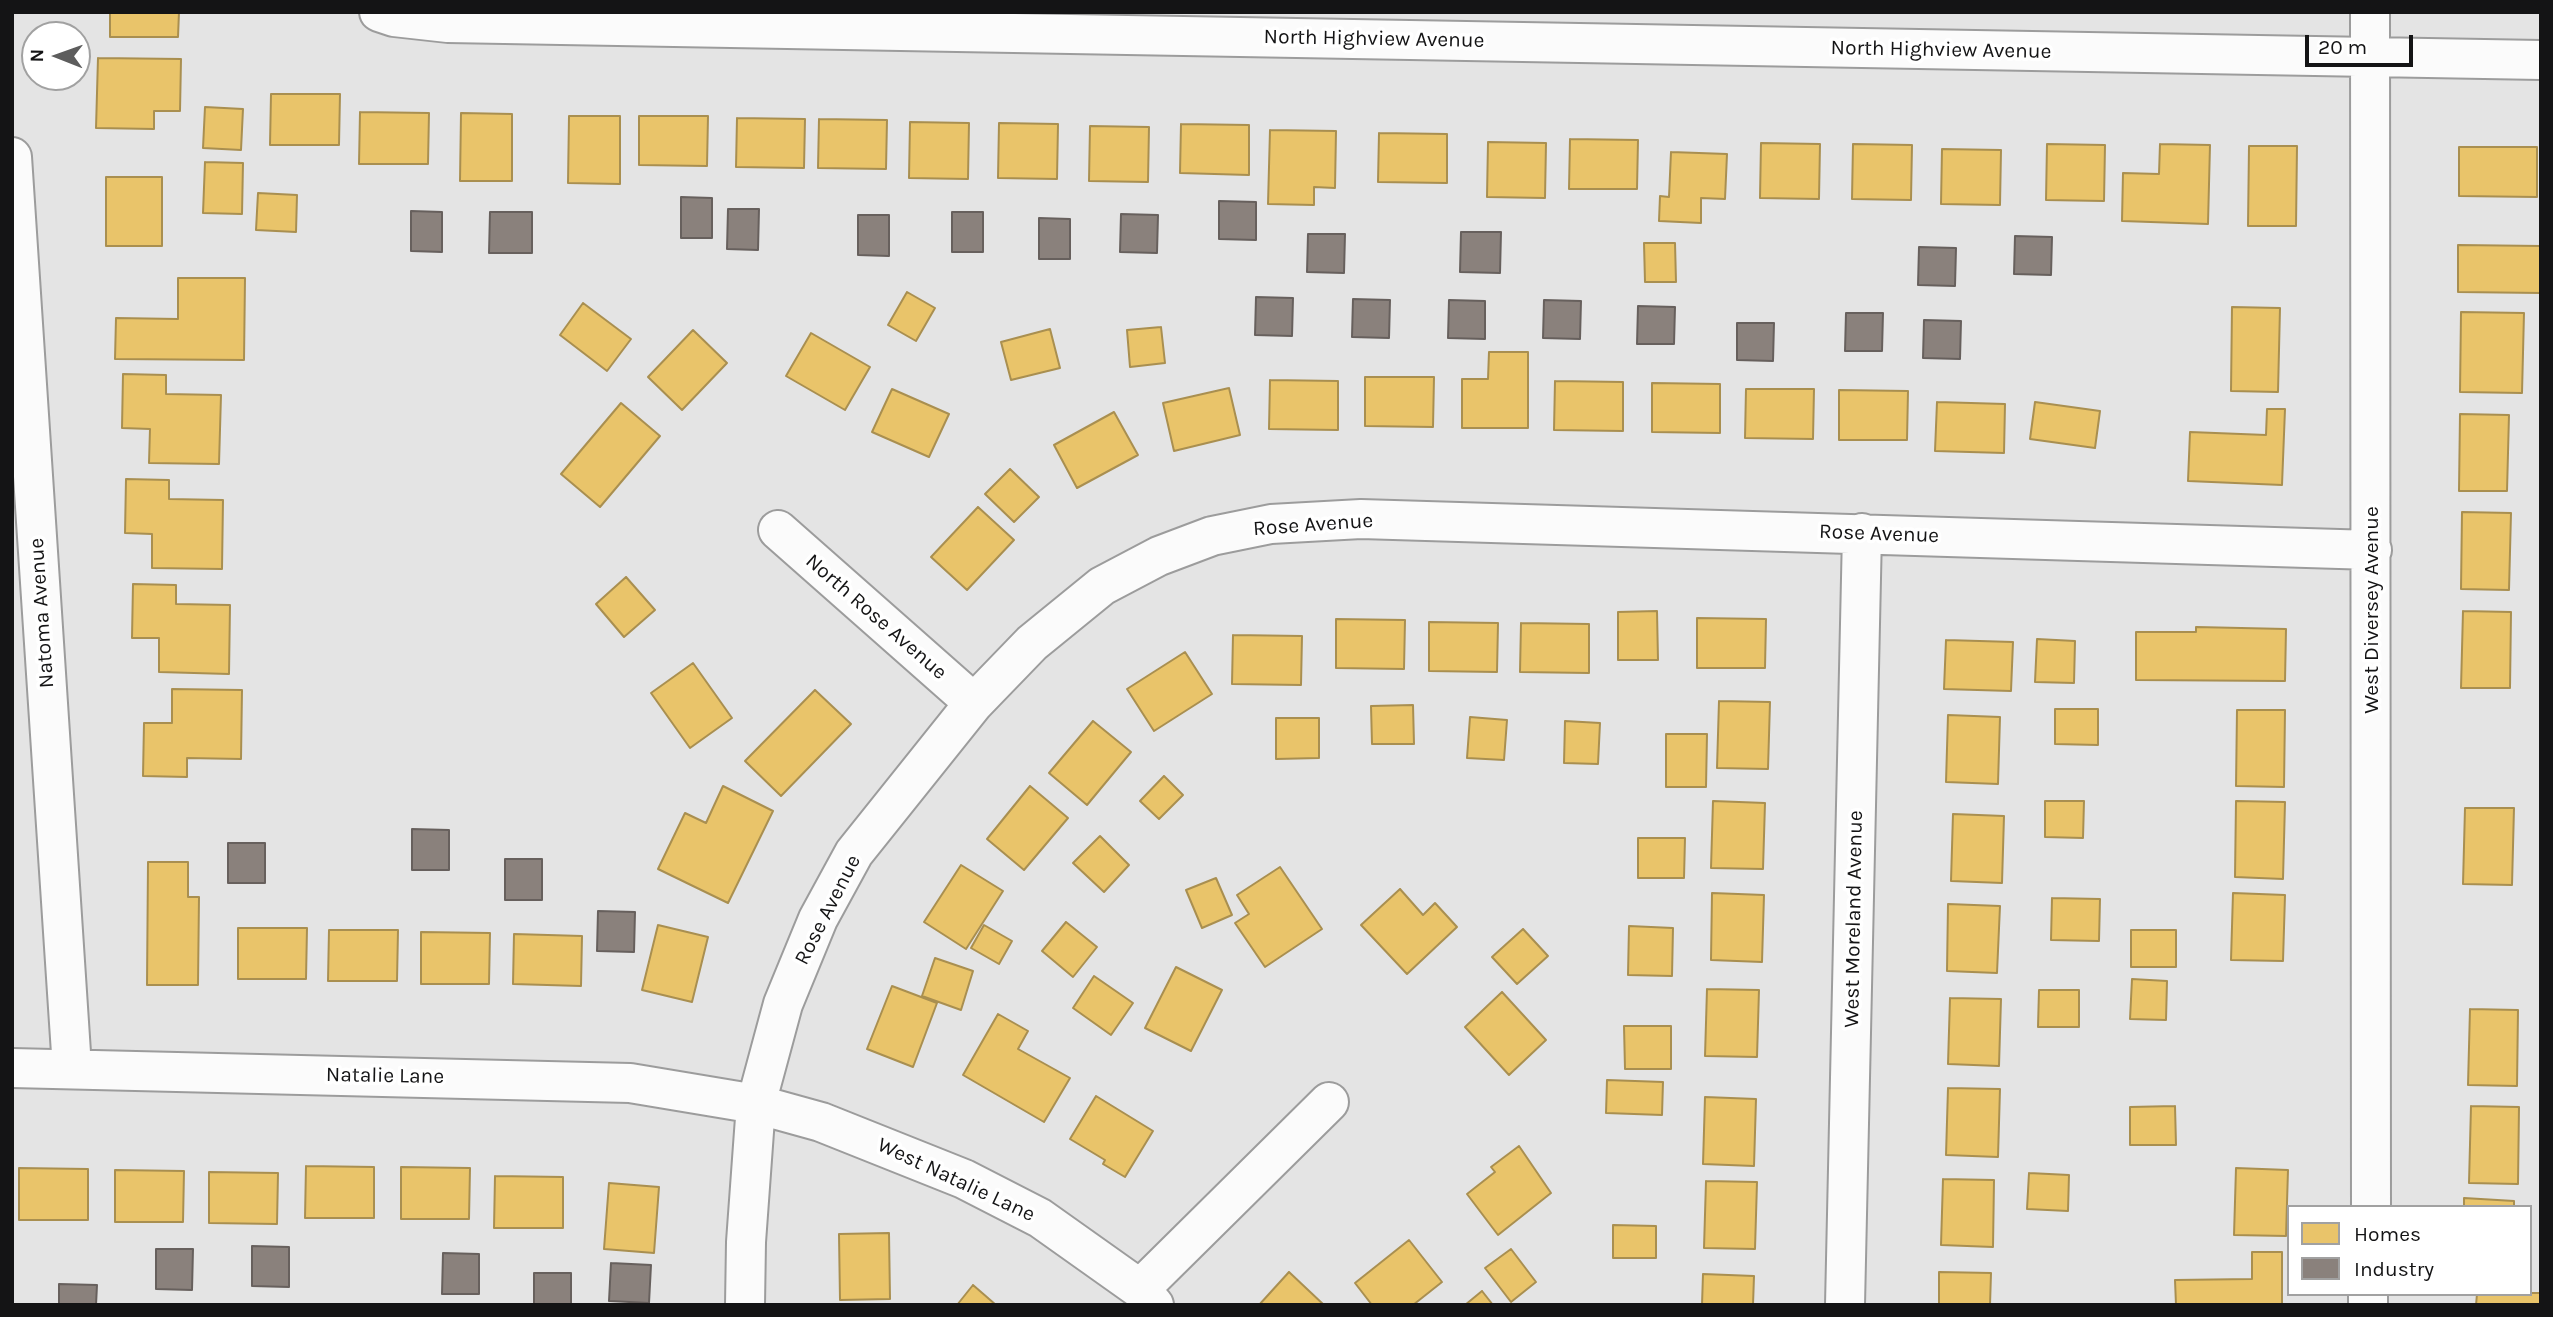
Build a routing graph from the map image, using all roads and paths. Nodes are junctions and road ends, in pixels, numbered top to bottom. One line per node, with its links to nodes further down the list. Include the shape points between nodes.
1 (379, 12): 3 (street, North Highview Avenue, via 462,23)
2 (2370, 12): 3 (street, West Diversey Avenue)
3 (2371, 57): 4 (street, North Highview Avenue); 8 (street, West Diversey Avenue)
4 (2541, 60)
5 (12, 157): 11 (street, Natoma Avenue)
6 (778, 530): 9 (street, North Rose Avenue)
7 (1863, 534): 8 (street, Rose Avenue); 9 (street, Rose Avenue, via 1361,519 1271,524 1212,536 1102,586 1032,642); 17 (street, West Moreland Avenue)
8 (2372, 550): 14 (street, West Diversey Avenue)
9 (974, 703): 13 (street, Rose Avenue, via 854,853 818,919 783,1004)
10 (12, 1068): 11 (street, Natalie Lane)
11 (72, 1068): 13 (street, Natalie Lane, via 630,1083)
12 (1329, 1102): 15 (street, West Natalie Lane)
13 (757, 1104): 15 (street, West Natalie Lane, via 821,1122 964,1179 1040,1218); 16 (street, Rose Avenue)
14 (2371, 1205)
15 (1147, 1297)
16 (745, 1305)
17 (1845, 1305)

